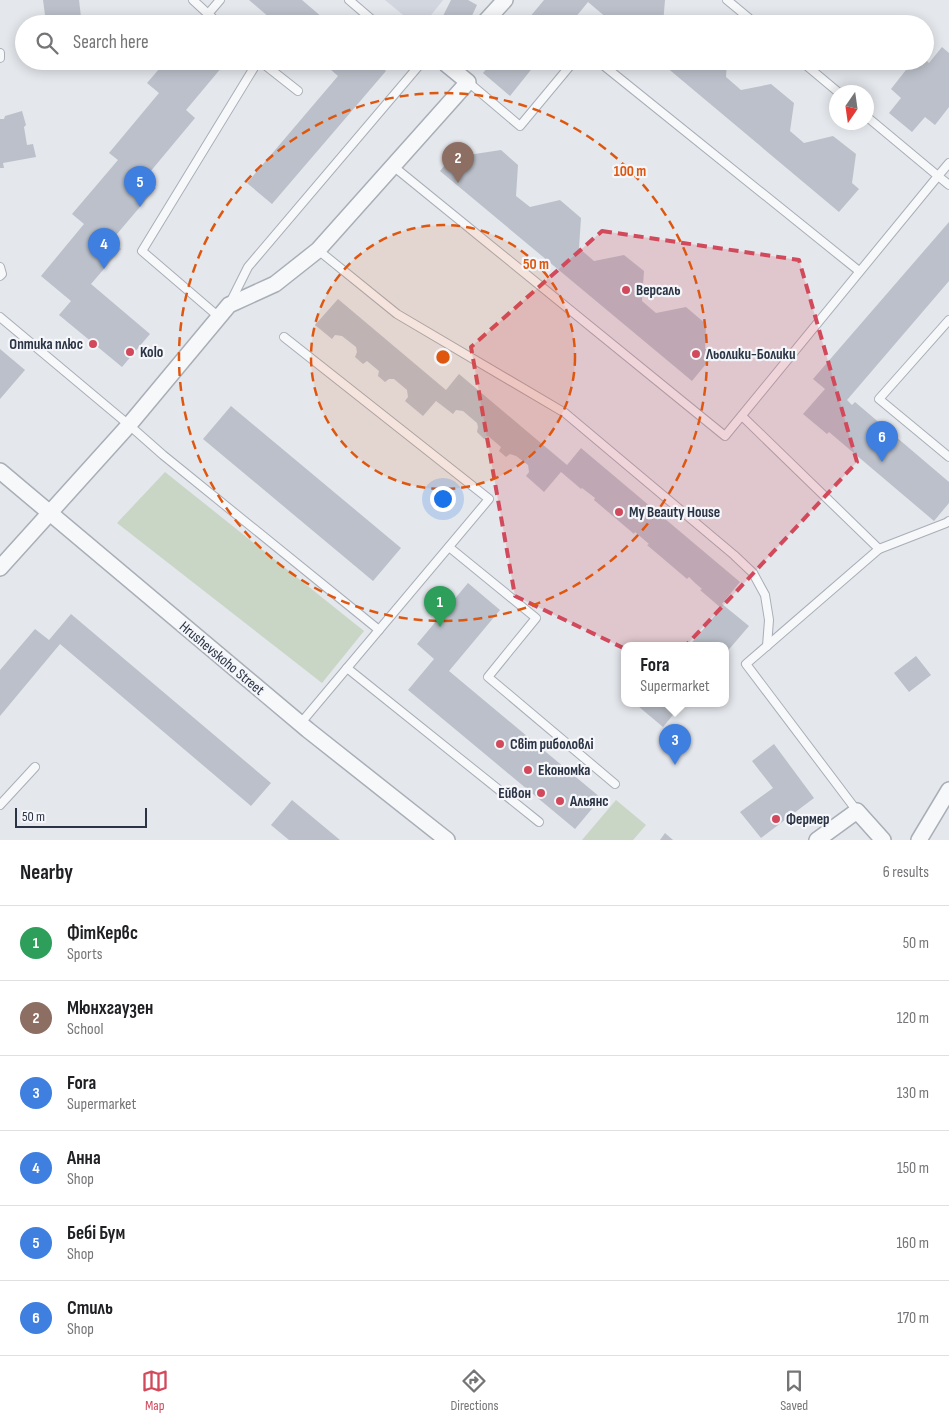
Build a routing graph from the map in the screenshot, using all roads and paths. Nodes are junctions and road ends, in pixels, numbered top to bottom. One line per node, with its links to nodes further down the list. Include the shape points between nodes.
1 (194, 0): 6 (lane)
2 (220, 0): 6 (lane)
3 (349, 0): 7 (lane)
4 (505, 0): 8 (street)
5 (727, 0): 9 (lane)
6 (208, 14)
7 (366, 15)
8 (491, 15)
9 (745, 15)
10 (0, 53): 11 (lane)
11 (0, 58)
12 (253, 70): 31 (lane, via 142,251)
13 (271, 70): 21 (lane)
14 (415, 70): 31 (lane, via 248,267)
15 (453, 70): 19 (street)
16 (567, 70): 19 (lane, via 520,126)
17 (609, 70): 29 (lane)
18 (812, 70): 20 (lane)
19 (468, 82): 24 (street)
20 (830, 85)
21 (298, 91)
22 (874, 123): 25 (lane)
23 (949, 163): 25 (lane)
24 (392, 166): 27 (street); 35 (lane, via 725,436)
25 (938, 176): 26 (lane); 29 (lane)
26 (949, 185)
27 (318, 250): 31 (street, via 275,284); 45 (lane, via 397,314 565,413 734,555 753,573 765,595 770,620)
28 (0, 267): 30 (lane)
29 (859, 271): 35 (lane)
30 (0, 276)
31 (224, 311): 36 (street)
32 (0, 317): 36 (lane)
33 (949, 320): 37 (lane, via 879,399)
34 (284, 337): 41 (lane, via 489,499)
35 (742, 416): 42 (lane)
36 (129, 425): 39 (street); 44 (lane)
37 (949, 457)
38 (0, 471): 39 (street, Hrushevskoho Street)
39 (50, 514): 43 (street); 47 (street, Hrushevskoho Street)
40 (949, 521): 42 (lane)
41 (449, 547): 44 (lane); 49 (lane, via 536,618 488,677)
42 (878, 549): 45 (lane)
43 (0, 568)
44 (379, 630): 46 (lane)
45 (767, 646): 52 (lane, via 746,664)
46 (347, 668): 47 (lane); 53 (lane)
47 (300, 724): 54 (street, Hrushevskoho Street)
48 (34, 767): 51 (lane)
49 (615, 784)
50 (949, 790): 57 (street)
51 (0, 805)
52 (857, 811): 55 (street); 56 (street)
53 (539, 822)
54 (447, 840)
55 (817, 840)
56 (883, 840)
57 (919, 840)

